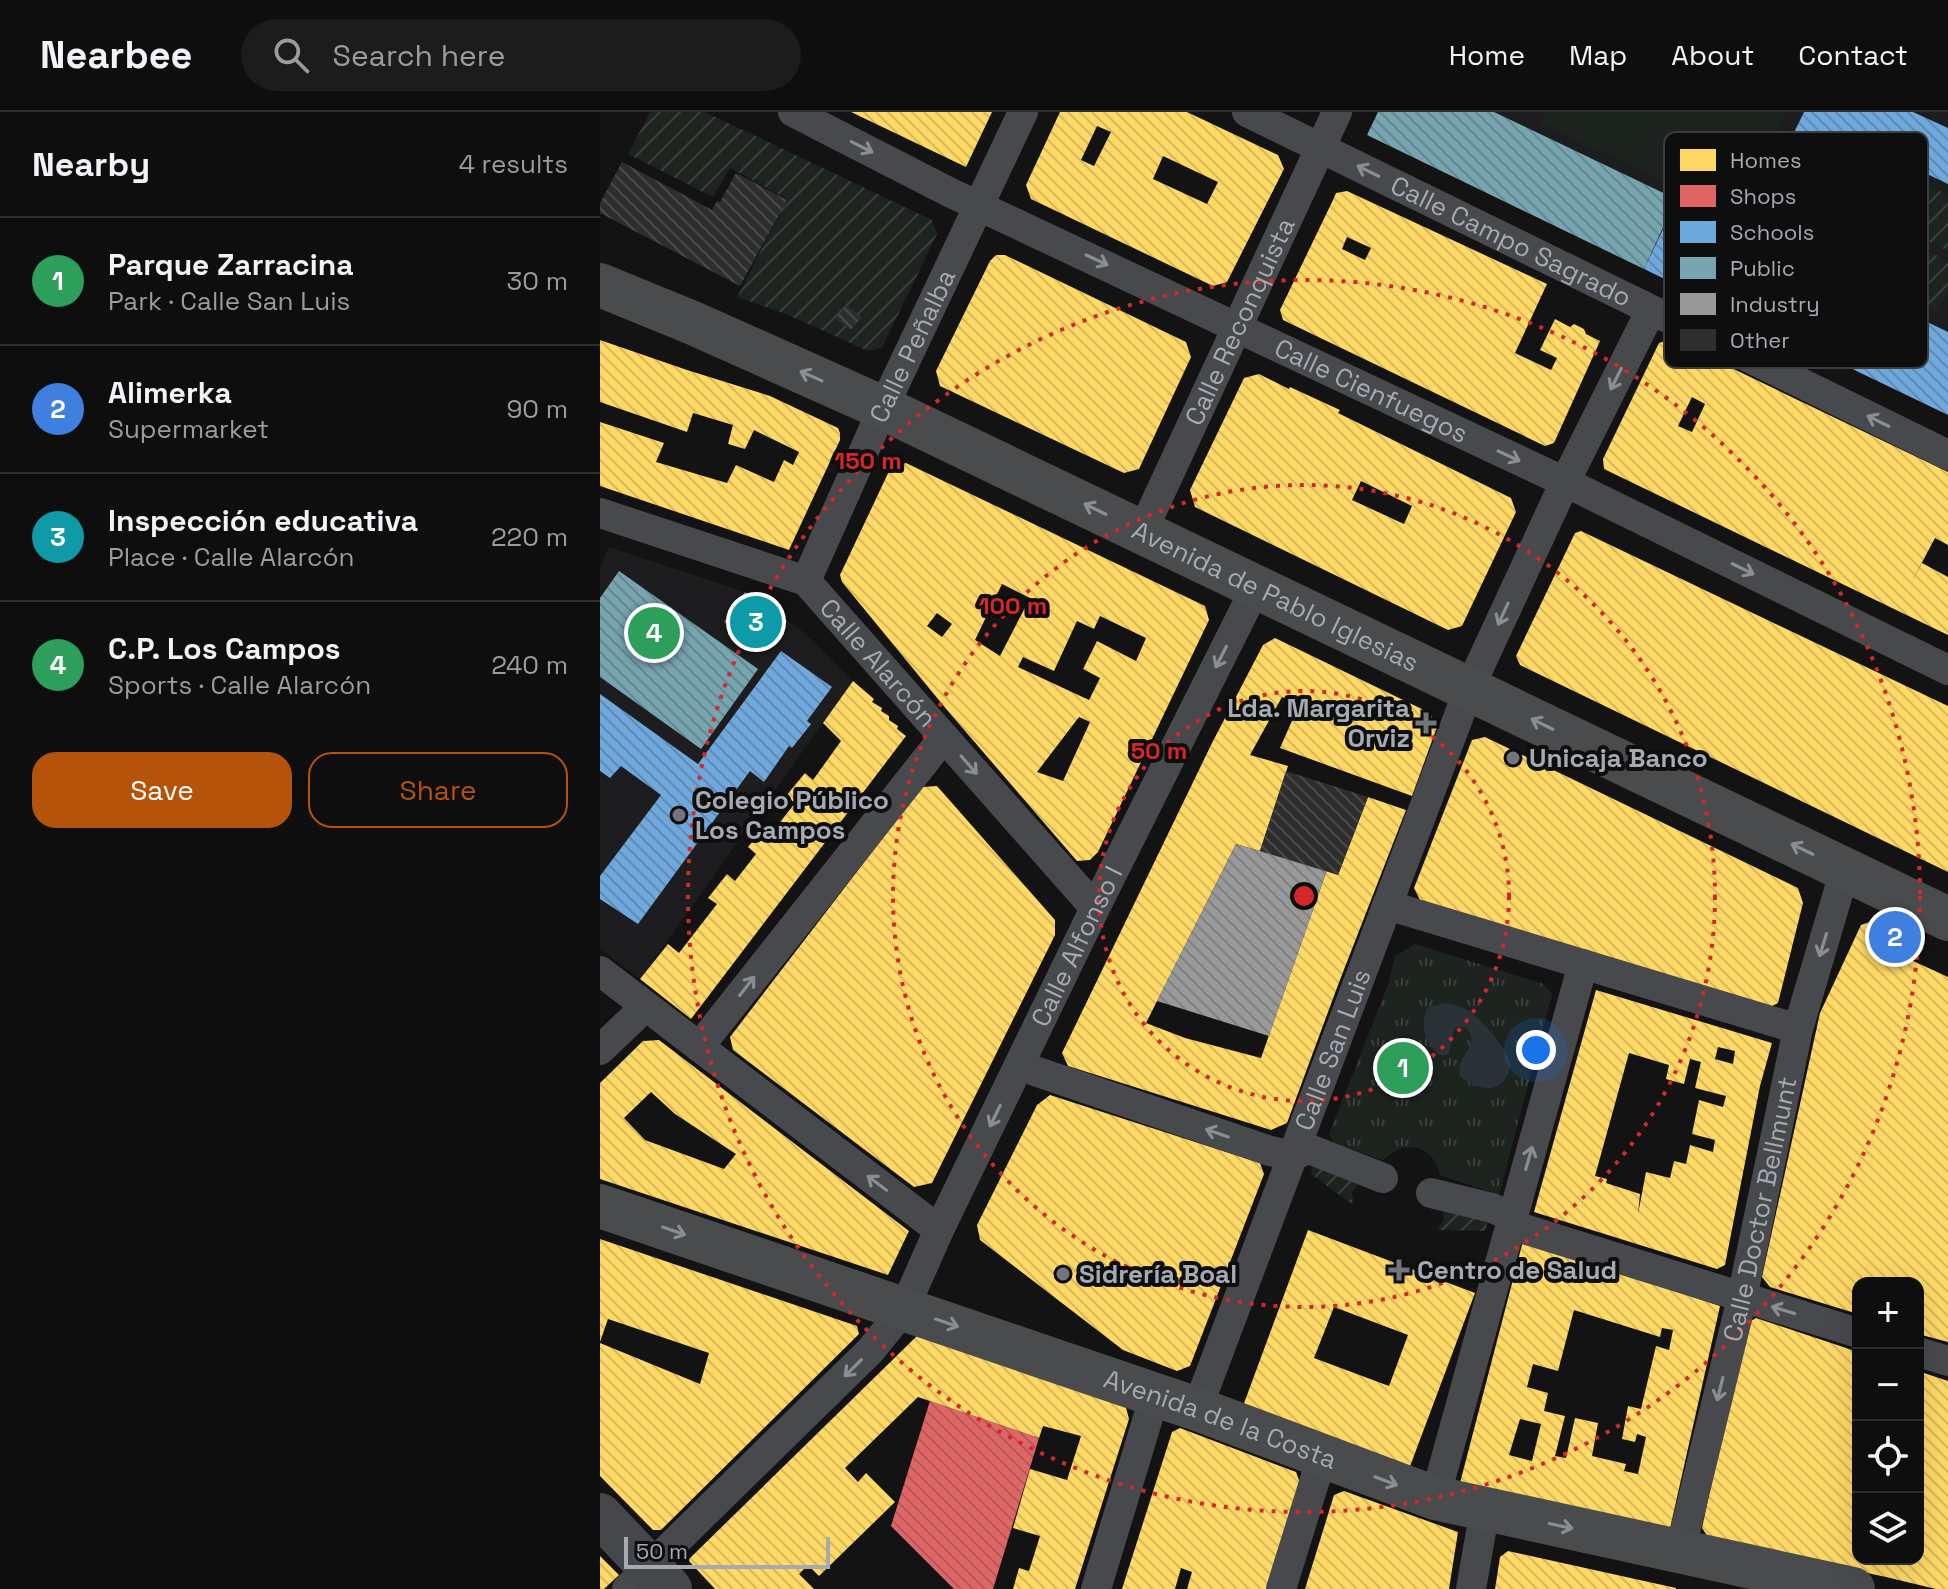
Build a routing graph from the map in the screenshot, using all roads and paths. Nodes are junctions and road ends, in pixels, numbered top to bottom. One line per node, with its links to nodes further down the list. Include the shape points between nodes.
1 (793, 112): 6 (street, Calle Cienfuegos, one-way to 6)
2 (1023, 112): 6 (street, Calle Peñalba)
3 (1247, 112): 5 (street, Calle Campo Sagrado)
4 (1337, 112): 5 (street, Calle Reconquista)
5 (1320, 148): 8 (street, Calle Campo Sagrado, one-way to 5); 10 (street, Calle Reconquista)
6 (980, 205): 10 (street, Calle Cienfuegos, one-way to 10); 12 (street, Calle Peñalba)
7 (600, 285): 12 (main road, Avenida de Pablo Iglesias, one-way to 7)
8 (1651, 310): 9 (street, Calle Campo Sagrado, one-way to 8); 14 (street, Calle San Luis, one-way to 14)
9 (1664, 316)
10 (1236, 326): 14 (street, Calle Cienfuegos, one-way to 14); 16 (street, Calle Reconquista)
11 (1770, 368): 13 (street, Calle Campo Sagrado, one-way to 11)
12 (883, 408): 16 (main road, Avenida de Pablo Iglesias, one-way to 12); 17 (street, Calle Peñalba)
13 (1948, 455)
14 (1565, 482): 19 (street, Calle Cienfuegos, one-way to 19); 20 (street, Calle San Luis, one-way to 20)
15 (600, 513): 17 (street, Calle Alarcón)
16 (1142, 532): 18 (main road, Avenida de Pablo Iglesias)
17 (806, 581): 21 (street, Calle Alarcón)
18 (1256, 587): 20 (main road, Avenida de Pablo Iglesias); 24 (street, Calle Alfonso I, one-way to 24)
19 (1948, 670)
20 (1469, 689): 22 (main road, Avenida de Pablo Iglesias, one-way to 20); 23 (street, Calle San Luis)
21 (944, 737): 24 (street, Calle Alarcón, one-way to 24); 30 (street, one-way to 21)
22 (1845, 870): 25 (main road, Avenida de Pablo Iglesias); 29 (street, Calle Doctor Bellmunt, one-way to 29)
23 (1387, 905): 26 (street); 33 (street, Calle San Luis)
24 (1095, 908): 32 (street, Calle Alfonso I)
25 (1948, 919)
26 (1583, 964): 29 (street); 37 (street, one-way to 26)
27 (600, 971): 28 (street)
28 (646, 1006): 30 (street); 31 (street)
29 (1798, 1029): 39 (street, Calle Doctor Bellmunt)
30 (699, 1047): 38 (street, one-way to 30)
31 (600, 1050)
32 (1020, 1066): 33 (street, one-way to 32); 38 (street, Calle Alfonso I, one-way to 38)
33 (1292, 1156): 34 (street, via 1309,1149); 45 (street, Calle San Luis)
34 (1383, 1178)
35 (1431, 1193): 37 (street, via 1492,1208 1506,1214)
36 (600, 1206): 40 (main road, Avenida de la Costa, one-way to 40)
37 (1511, 1225): 39 (street); 47 (street)
38 (939, 1230): 40 (street, Calle Alfonso I)
39 (1742, 1298): 41 (street, one-way to 39); 50 (street, Calle Doctor Bellmunt, one-way to 50)
40 (904, 1309): 44 (main road, Avenida de la Costa, one-way to 44); 51 (street, Calle Alfonso I, one-way to 51)
41 (1852, 1331)
42 (1924, 1354): 43 (street)
43 (1948, 1361)
44 (1155, 1395): 45 (main road, Avenida de la Costa); 52 (street)
45 (1197, 1409): 46 (main road, Avenida de la Costa)
46 (1322, 1457): 47 (main road, Avenida de la Costa, one-way to 47); 53 (street)
47 (1435, 1498): 48 (main road, Avenida de la Costa)
48 (1485, 1509): 50 (main road, Avenida de la Costa, one-way to 50); 54 (street)
49 (600, 1515): 51 (street)
50 (1680, 1552): 55 (main road, Avenida de la Costa)
51 (649, 1582)
52 (1096, 1589)
53 (1281, 1589)
54 (1471, 1589)
55 (1853, 1589)

